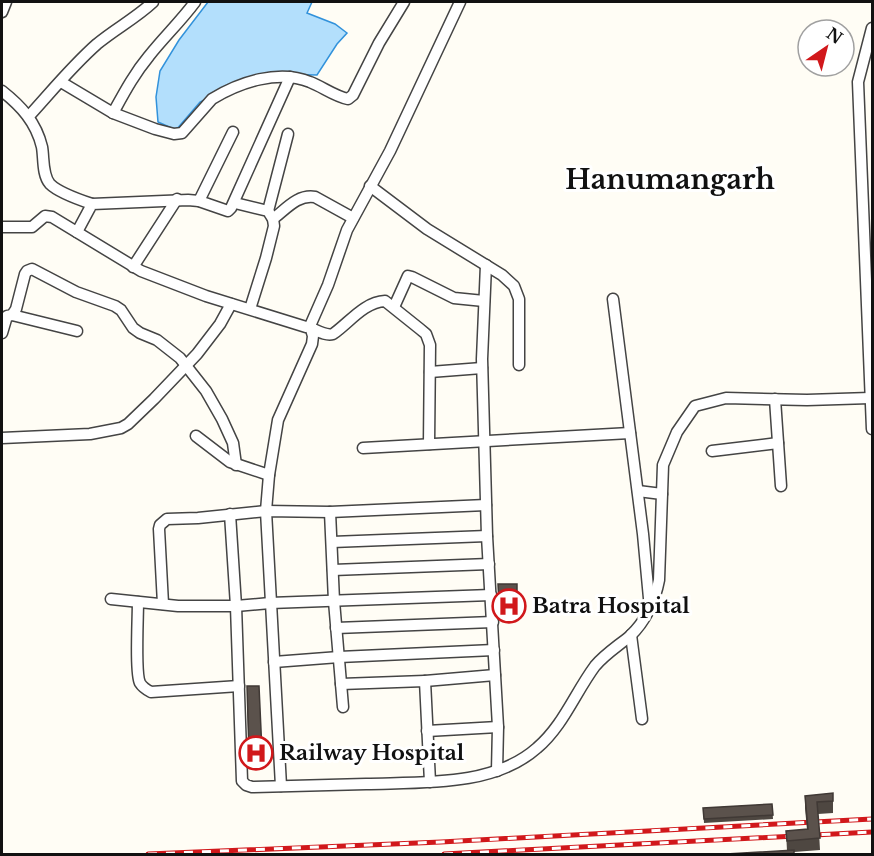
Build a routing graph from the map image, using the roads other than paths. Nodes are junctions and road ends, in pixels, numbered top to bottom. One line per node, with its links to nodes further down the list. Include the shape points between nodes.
1 (153, 2): 7 (street, via 85,55)
2 (195, 2): 9 (street, via 140,67)
3 (404, 2): 6 (street, via 348,99)
4 (460, 2): 13 (street)
5 (873, 28): 30 (street, via 858,82)
6 (290, 77): 9 (street, via 260,80 212,99 182,133 155,129); 16 (street)
7 (61, 82): 9 (street); 10 (street)
8 (2, 91): 10 (street)
9 (112, 112)
10 (29, 116): 17 (street, via 42,146 50,184)
11 (233, 132): 15 (street)
12 (288, 134): 18 (street)
13 (370, 186): 19 (street); 22 (street, via 427,229)
14 (177, 199): 15 (street); 17 (street); 23 (street)
15 (199, 201): 16 (street, via 228,211)
16 (235, 202): 18 (street)
17 (92, 204): 21 (street)
18 (271, 215): 19 (street, via 309,196); 28 (street, via 274,226)
19 (353, 218): 31 (street)
20 (2, 227): 21 (street, via 32,227 45,216)
21 (76, 232): 23 (street)
22 (486, 265): 25 (street); 35 (street, via 509,281 517,292)
23 (133, 267): 26 (street)
24 (613, 299): 41 (street)
25 (484, 301): 27 (street, via 453,298 408,276); 36 (street)
26 (231, 304): 28 (street); 34 (street, via 220,324)
27 (394, 308): 31 (street, via 385,302 373,304 330,335); 37 (street, via 428,339)
28 (250, 309): 31 (street)
29 (12, 315): 32 (street); 33 (street, via 7,316); 34 (street, via 25,274 36,271 115,306 133,328 163,344)
30 (870, 326): 38 (street)
31 (311, 327): 50 (street, via 312,344 279,420)
32 (77, 331)
33 (2, 333)
34 (186, 365): 43 (street, via 121,428 90,434); 49 (street, via 228,431)
35 (519, 365)
36 (482, 369): 37 (street); 44 (street)
37 (430, 372): 46 (street)
38 (870, 398): 39 (street); 40 (street)
39 (775, 399): 45 (street); 53 (street, via 726,398 695,406 677,432 663,465)
40 (873, 429)
41 (630, 433): 44 (street); 52 (street)
42 (196, 436): 49 (street)
43 (2, 438)
44 (484, 441): 46 (street); 54 (street)
45 (778, 442): 48 (street); 51 (street)
46 (429, 444): 47 (street)
47 (363, 447)
48 (712, 451)
49 (236, 465): 50 (street)
50 (269, 475): 55 (street)
51 (781, 486)
52 (638, 491): 53 (street); 69 (street)
53 (662, 494): 69 (street, via 659,580)
54 (486, 505): 56 (street); 58 (street)
55 (266, 511): 56 (street); 57 (street); 66 (street)
56 (330, 512): 59 (street)
57 (230, 514): 67 (street, via 167,519 160,525); 68 (street)
58 (487, 536): 59 (street); 60 (street)
59 (332, 542): 61 (street)
60 (489, 564): 61 (street); 62 (street)
61 (333, 570): 64 (street)
62 (491, 595): 64 (street); 70 (street)
63 (111, 599): 65 (street)
64 (334, 601): 66 (street); 71 (street)
65 (138, 602): 67 (street); 79 (street, via 138,670 145,690)
66 (270, 603): 68 (street); 75 (street)
67 (163, 604): 68 (street)
68 (236, 606): 79 (street)
69 (650, 609): 72 (street)
70 (493, 622): 71 (street); 73 (street)
71 (336, 627): 74 (street)
72 (631, 635): 81 (street); 84 (street, via 597,664 549,738 536,750)
73 (494, 650): 74 (street); 76 (street)
74 (339, 657): 75 (street); 78 (street)
75 (274, 662): 86 (street)
76 (495, 675): 77 (street); 82 (street)
77 (424, 681): 78 (street); 83 (street)
78 (341, 684): 80 (street)
79 (239, 687): 86 (street, via 242,781 252,787)
80 (343, 707)
81 (642, 719)
82 (498, 727): 83 (street); 84 (street)
83 (427, 731): 85 (street)
84 (497, 771): 85 (street)
85 (430, 782): 86 (street)
86 (281, 786)

